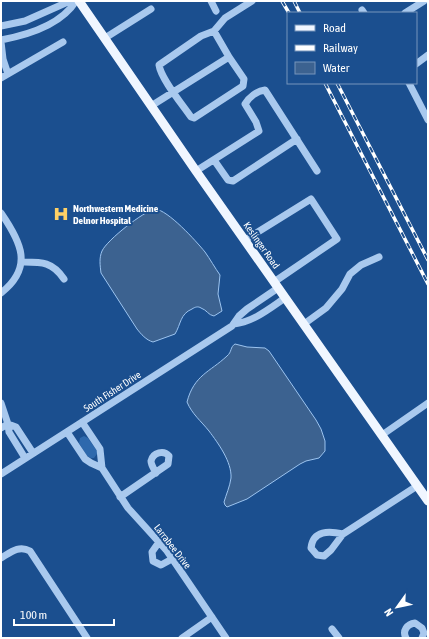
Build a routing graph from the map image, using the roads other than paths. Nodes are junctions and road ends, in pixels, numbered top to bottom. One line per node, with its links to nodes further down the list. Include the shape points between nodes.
1 (70, 1): 10 (street, via 25,21)
2 (76, 1): 13 (street, via 70,11 48,25)
3 (80, 1): 12 (main road, Keslinger Road)
4 (211, 1): 8 (street)
5 (252, 1): 11 (street, via 225,18)
6 (424, 1): 9 (street)
7 (151, 9): 12 (street)
8 (216, 11)
9 (407, 12)
10 (1, 26)
11 (214, 31): 16 (street); 20 (street, via 201,36 159,65 160,71)
12 (105, 38): 21 (main road, Keslinger Road)
13 (1, 41): 18 (street)
14 (63, 42): 18 (street)
15 (428, 55): 17 (street)
16 (229, 57): 20 (street); 20 (street, via 244,80 243,86 213,106 194,118 191,117)
17 (417, 63)
18 (4, 76)
19 (410, 84): 22 (street)
20 (174, 92): 21 (street)
21 (151, 106): 26 (main road, Keslinger Road)
22 (428, 120)
23 (297, 139): 24 (street, via 233,181 228,180); 24 (street, via 265,90 260,91 247,99 245,104 259,132); 25 (street)
24 (214, 160): 26 (street)
25 (317, 170)
26 (196, 171): 28 (main road, Keslinger Road)
27 (1, 213): 30 (street, via 17,238 21,249)
28 (244, 240): 32 (main road, Keslinger Road); 32 (street, South Fisher Drive, via 311,199 337,239)
29 (379, 257): 35 (street, via 361,265 350,274 342,289 326,308)
30 (21, 262): 31 (street, via 51,265); 33 (street, via 12,283)
31 (64, 278)
32 (276, 285): 34 (main road, Keslinger Road); 36 (street, South Fisher Drive, via 239,316)
33 (1, 293)
34 (286, 298): 35 (main road, Keslinger Road); 36 (street, South Fisher Drive, via 252,319)
35 (304, 324): 43 (main road, Keslinger Road)
36 (233, 325): 39 (street, South Fisher Drive)
37 (1, 403): 40 (street)
38 (428, 403): 43 (street)
39 (82, 422): 42 (street, South Fisher Drive); 46 (street, Larrabee Drive, via 100,449)
40 (8, 424): 41 (street); 44 (street, via 16,427); 45 (street, via 9,432)
41 (1, 428)
42 (67, 432): 44 (street, South Fisher Drive); 46 (street, Larrabee Drive, via 90,464)
43 (382, 435): 49 (main road, Keslinger Road)
44 (33, 453): 45 (street, South Fisher Drive)
45 (25, 458): 48 (street, South Fisher Drive)
46 (102, 468): 50 (street, Larrabee Drive)
47 (156, 473): 50 (street)
48 (1, 474)
49 (417, 486): 51 (main road, Keslinger Road); 52 (street)
50 (120, 497): 53 (street, Larrabee Drive)
51 (428, 501)
52 (343, 534)
53 (159, 542): 55 (street, Larrabee Drive); 55 (street, via 152,552 153,561 161,565)
54 (1, 558): 59 (street, via 23,548 34,555)
55 (172, 559): 56 (street, Larrabee Drive)
56 (212, 618): 60 (street); 61 (street, Larrabee Drive)
57 (332, 629): 62 (street)
58 (405, 637): 63 (street, via 406,628 415,623 422,628)
59 (87, 638)
60 (182, 638)
61 (226, 638)
62 (338, 638)
63 (422, 638)

